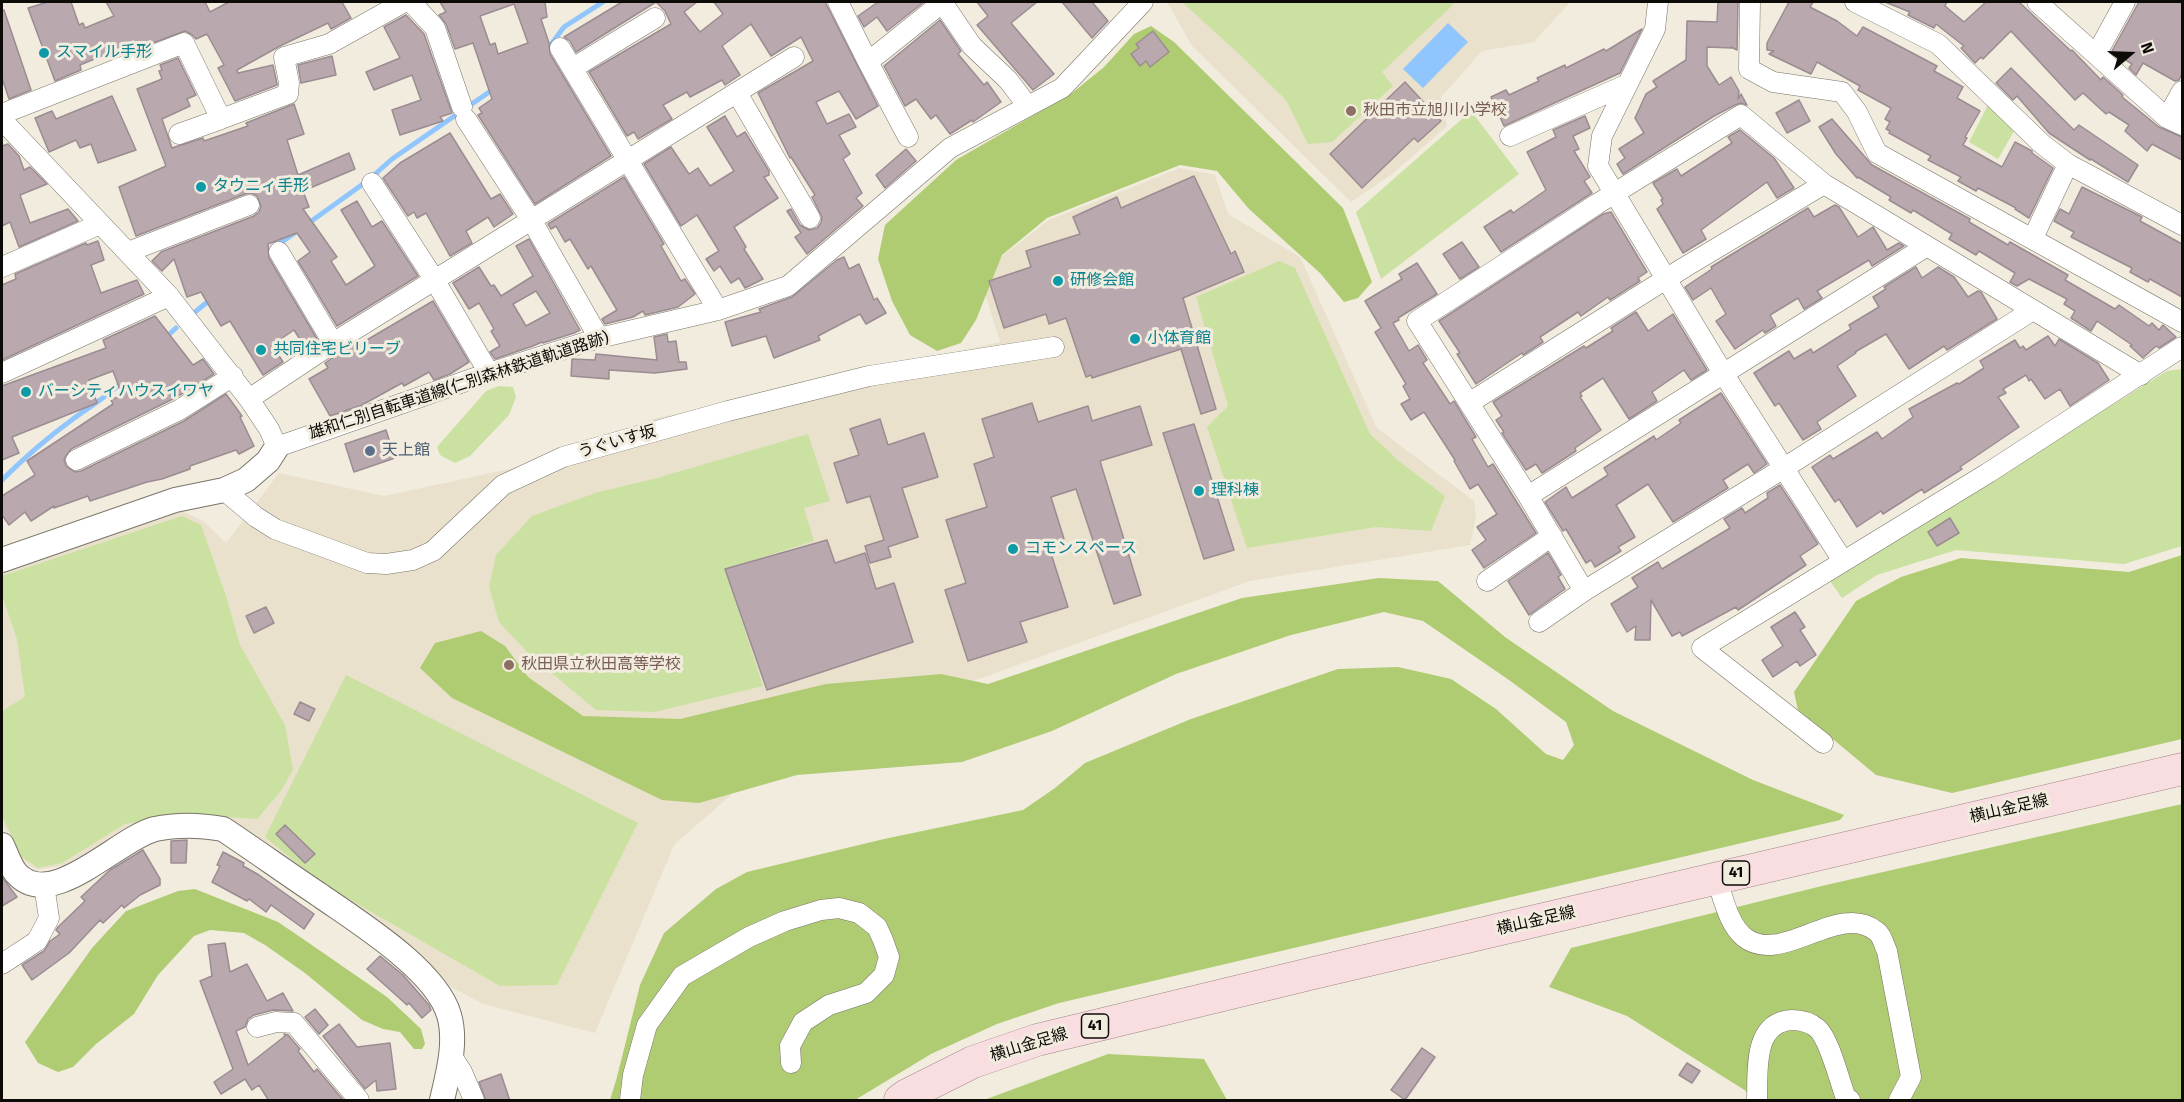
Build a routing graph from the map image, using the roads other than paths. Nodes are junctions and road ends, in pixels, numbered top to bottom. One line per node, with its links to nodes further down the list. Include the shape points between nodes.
1 (404, 2): 22 (street, via 329,44 284,57 290,83 288,94)
2 (411, 2): 35 (street, via 435,28 464,113)
3 (838, 2): 15 (street)
4 (943, 2): 15 (street); 20 (street, via 972,46 1008,80)
5 (1143, 2): 20 (street, 雄和仁別自転車道線(仁別森林鉄道軌道路跡), via 1062,88)
6 (1658, 2): 17 (street, via 1655,29)
7 (1750, 2): 38 (street, via 1749,69 1773,82 1842,92 1857,112 1877,153)
8 (1855, 2): 29 (street, via 1938,44)
9 (2037, 2): 13 (street)
10 (2125, 2): 13 (street)
11 (655, 18): 16 (street)
12 (560, 48): 16 (street)
13 (2097, 53): 24 (street)
14 (794, 57): 19 (street)
15 (868, 62): 27 (street)
16 (573, 68): 28 (street)
17 (1628, 84): 26 (street); 32 (street, via 1602,136 1598,166)
18 (2182, 92): 24 (street)
19 (737, 93): 28 (street); 34 (street)
20 (1027, 105): 46 (street, 雄和仁別自転車道線(仁別森林鉄道軌道路跡), via 950,148 788,286)
21 (2, 114): 22 (street, via 184,43)
22 (221, 118): 25 (street)
23 (2, 120): 36 (street)
24 (2175, 122)
25 (179, 134)
26 (1510, 136)
27 (908, 137)
28 (629, 161): 35 (street); 46 (street)
29 (2068, 164): 37 (street); 38 (street)
30 (372, 183): 43 (street)
31 (1824, 184): 32 (street, via 1742,115); 39 (street); 44 (street)
32 (1614, 194): 44 (street); 59 (street, via 1417,321)
33 (249, 205): 40 (street)
34 (810, 218)
35 (532, 221): 43 (street); 49 (street)
36 (100, 224): 40 (street); 42 (street)
37 (2182, 225)
38 (2033, 238): 48 (street)
39 (1927, 246): 47 (street); 55 (street)
40 (128, 252): 45 (street)
41 (279, 252): 50 (street)
42 (2, 267)
43 (434, 279): 50 (street); 54 (street)
44 (1666, 280): 55 (street); 59 (street)
45 (169, 296): 53 (street); 57 (street)
46 (718, 310): 49 (street, 雄和仁別自転車道線(仁別森林鉄道軌道路跡))
47 (2033, 310): 56 (street); 62 (street)
48 (2182, 322)
49 (599, 338): 54 (street, 雄和仁別自転車道線(仁別森林鉄道軌道路跡))
50 (333, 343): 58 (street)
51 (1054, 348): 63 (street, うぐいす坂, via 869,376 564,457 503,485 433,551 414,560 367,563 276,529)
52 (2181, 350): 56 (street)
53 (2, 373)
54 (489, 373): 60 (street, 雄和仁別自転車道線(仁別森林鉄道軌道路跡))
55 (1723, 373): 62 (street); 64 (street)
56 (2141, 375): 67 (street)
57 (233, 376): 58 (street); 61 (street, via 179,410)
58 (249, 399): 60 (street)
59 (1469, 403): 64 (street)
60 (277, 447): 63 (street, via 268,461 246,480)
61 (76, 460)
62 (1784, 468): 67 (street); 69 (street)
63 (224, 490): 66 (street, via 175,500)
64 (1528, 496): 65 (street)
65 (1552, 536): 68 (street); 69 (street)
66 (2, 560)
67 (1842, 561): 71 (street, via 1702,648)
68 (1487, 581)
69 (1584, 591): 70 (street)
70 (1539, 622)
71 (1823, 743)
72 (2182, 769): 74 (main road, 横山金足線 / 41)
73 (2, 844): 75 (street, via 16,873 33,884)
74 (1716, 878): 84 (main road, 横山金足線 / 41, via 1036,1040 973,1062); 87 (street, via 1734,925 1751,942 1783,942 1850,923 1862,923 1878,932 1887,951 1911,1077)
75 (44, 885): 76 (street, via 49,918 37,941); 78 (street, via 63,882 154,829 196,824 223,829 389,944 420,972 445,1002 452,1031)
76 (2, 964)
77 (257, 1027): 80 (street, via 294,1023)
78 (451, 1055): 81 (street); 82 (street)
79 (791, 1064): 83 (street, via 790,1046 803,1022 829,1005 866,993 884,975 889,957 883,940 877,927 859,913 839,908 785,921 682,976 647,1025)
80 (359, 1101)
81 (442, 1101)
82 (474, 1101)
83 (630, 1101)
84 (900, 1101)
85 (1757, 1101): 86 (street, via 1761,1041 1772,1027 1789,1020 1804,1021 1818,1029 1828,1044)
86 (1850, 1101)
87 (1899, 1101)

